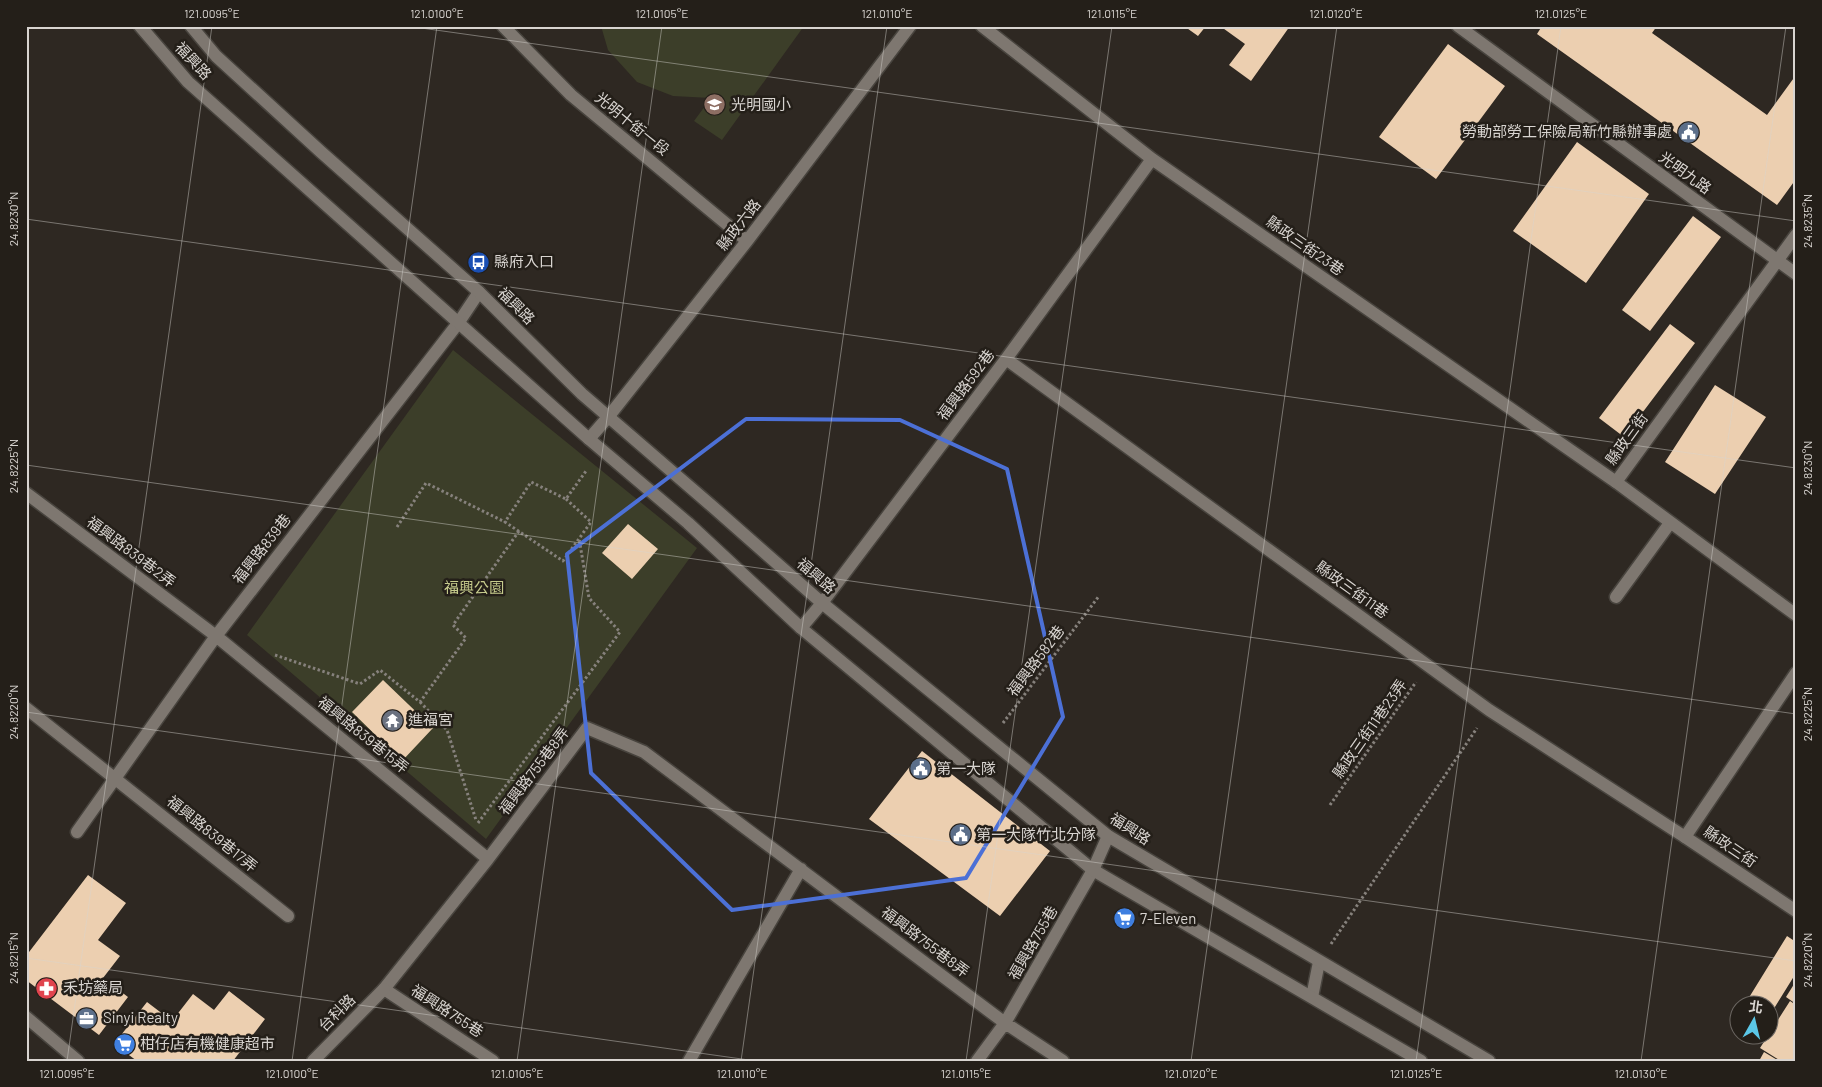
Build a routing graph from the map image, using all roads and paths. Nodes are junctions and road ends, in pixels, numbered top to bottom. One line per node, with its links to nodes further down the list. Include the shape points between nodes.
1 (140, 26): 13 (street, 福興路, via 188,82)
2 (191, 26): 12 (street, 福興路, via 216,56)
3 (503, 26): 9 (street, 光明十街一段, via 571,95)
4 (910, 26): 9 (street, 縣政六路)
5 (982, 26): 7 (street, 縣政三街23巷)
6 (1458, 26): 10 (street, 光明九路)
7 (1152, 159): 14 (street, 福興路592巷); 18 (street, 縣政三街23巷)
8 (1796, 235): 10 (street, 縣政三街)
9 (747, 241): 15 (street, 縣政六路)
10 (1777, 261): 11 (street, 光明九路); 18 (street, 縣政三街)
11 (1796, 274)
12 (479, 292): 13 (street, 福興路839巷); 15 (street, 福興路, via 582,394)
13 (459, 322): 16 (street, 福興路); 31 (street, 福興路839巷)
14 (1006, 359): 28 (street, 福興路592巷); 33 (street, 縣政三街11巷)
15 (609, 416): 16 (street, 縣政六路); 28 (street, 福興路)
16 (589, 439): 30 (street, 福興路)
17 (586, 471): 20 (path)
18 (1616, 482): 22 (street, 縣政三街)
19 (26, 494): 31 (street, 福興路839巷2弄)
20 (566, 499): 21 (path, via 531,482); 25 (path, via 590,522)
21 (505, 522): 23 (path, via 426,483); 24 (path)
22 (1670, 522): 27 (street); 29 (street, 縣政三街)
23 (397, 527)
24 (519, 531): 25 (path, via 564,561); 35 (path, via 453,625 466,638)
25 (579, 538): 41 (path, via 589,598 620,632)
26 (1099, 596): 38 (path, 福興路582巷)
27 (1616, 597)
28 (822, 603): 30 (street, 福興路592巷); 38 (street, 福興路)
29 (1796, 615)
30 (801, 628): 47 (street, 福興路)
31 (216, 636): 39 (street, 福興路839巷); 45 (street, 福興路839巷15弄)
32 (270, 654): 35 (path, via 360,684 380,670)
33 (1428, 666): 37 (street, 縣政三街11巷); 40 (path, 縣政三街11巷23弄)
34 (1796, 673): 44 (street, 縣政三街)
35 (420, 702): 41 (path, via 448,730)
36 (26, 708): 39 (street, 福興路839巷17弄)
37 (1489, 710): 44 (street, 縣政三街11巷); 50 (path)
38 (990, 739): 43 (street, 福興路)
39 (115, 778): 42 (street, 福興路839巷); 49 (street, 福興路839巷17弄)
40 (1330, 805)
41 (477, 823): 45 (path)
42 (78, 832)
43 (1108, 836): 47 (street, 福興路755巷); 50 (street, 福興路)
44 (1685, 837): 48 (street, 縣政三街)
45 (488, 859): 46 (street, 福興路755巷8弄, via 587,728 644,752); 51 (street, 福興路755巷8弄)
46 (801, 870): 54 (street, 福興路755巷8弄); 58 (street)
47 (1093, 870): 52 (street, 福興路); 54 (street, 福興路755巷)
48 (1796, 911)
49 (288, 916)
50 (1319, 962): 52 (street); 62 (street, 福興路)
51 (384, 989): 56 (street, 台科路); 57 (street, 福興路755巷)
52 (1312, 997): 61 (street, 福興路)
53 (26, 1016): 55 (street)
54 (1005, 1023): 59 (street, 福興路755巷); 60 (street, 福興路755巷8弄)
55 (78, 1061)
56 (313, 1061)
57 (493, 1061)
58 (689, 1061)
59 (977, 1061)
60 (1062, 1061)
61 (1421, 1061)
62 (1489, 1061)

